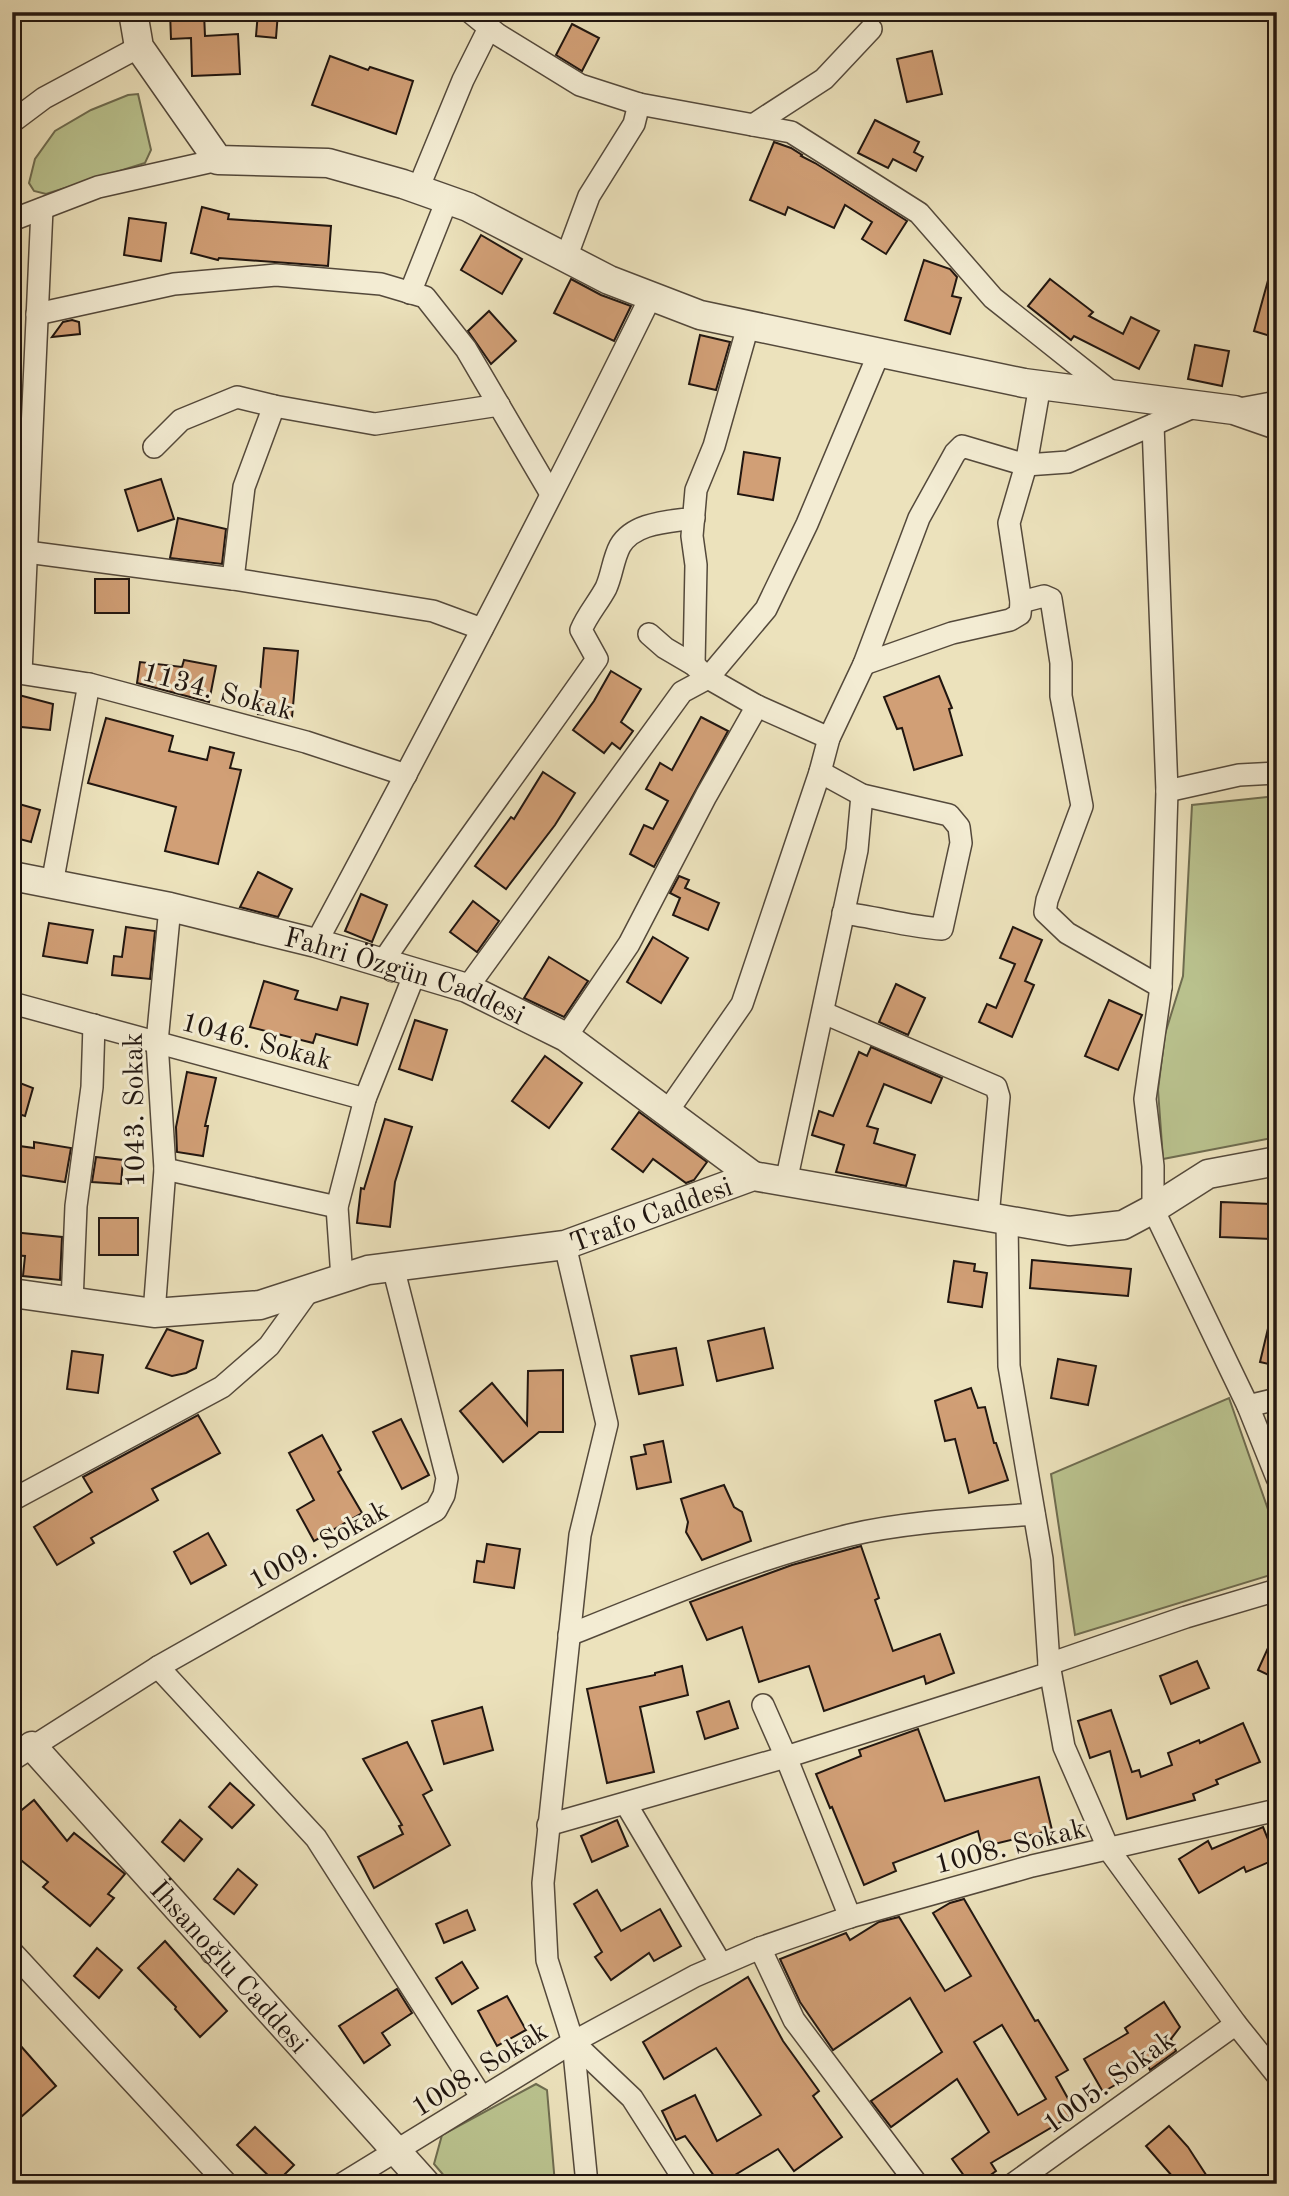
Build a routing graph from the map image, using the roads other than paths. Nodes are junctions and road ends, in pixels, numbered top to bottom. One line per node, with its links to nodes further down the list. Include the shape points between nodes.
1 (133, 12): 5 (street)
2 (470, 12): 3 (street)
3 (489, 28): 6 (street, via 580,85); 10 (street)
4 (871, 29): 8 (street, via 824,79)
5 (139, 47): 7 (street, via 44,98); 9 (street)
6 (639, 104): 8 (street); 14 (street, via 634,124 589,196)
7 (12, 122)
8 (753, 125): 21 (street, via 791,132 919,213 993,298)
9 (218, 160): 10 (street, via 328,163); 12 (street, via 98,187)
10 (418, 189): 11 (street)
11 (447, 200): 14 (street); 15 (street)
12 (43, 209): 13 (street); 17 (street)
13 (15, 214)
14 (566, 258): 16 (street)
15 (410, 293): 17 (street, via 381,284 276,275 174,284); 23 (street, via 425,297 458,338)
16 (651, 296): 18 (street, via 700,315); 31 (street)
17 (37, 314): 33 (street)
18 (748, 326): 19 (street); 32 (street, via 714,446 696,490)
19 (879, 353): 20 (street); 39 (street, via 766,609)
20 (1040, 385): 21 (street); 30 (street)
21 (1115, 395): 24 (street)
22 (1277, 402): 26 (street)
23 (499, 405): 25 (street, via 375,424); 31 (street)
24 (1198, 405): 26 (street); 27 (street)
25 (274, 406): 29 (street, via 237,397 181,420); 34 (street, via 244,487)
26 (1234, 410): 28 (street)
27 (1153, 425): 30 (street, via 1068,462); 47 (street)
28 (1277, 425)
29 (154, 447)
30 (1026, 465): 35 (street, via 1009,523); 38 (street, via 962,446 955,453 919,518)
31 (551, 494): 36 (street)
32 (694, 518): 39 (street); 54 (street, via 651,525 620,545 606,587 581,630 597,659)
33 (27, 552): 34 (street); 40 (street)
34 (233, 579): 36 (street, via 433,611)
35 (1021, 602): 38 (street, via 1020,614 1010,620 952,633); 56 (street, via 1044,596 1051,599 1061,696 1083,806 1045,912 1067,933)
36 (482, 629): 46 (street)
37 (649, 634): 39 (street)
38 (864, 664): 43 (street)
39 (701, 671): 42 (street); 57 (street)
40 (17, 673): 41 (street, 1134. Sokak)
41 (89, 684): 46 (street, 1134. Sokak); 50 (street)
42 (757, 706): 43 (street); 61 (street, via 629,944)
43 (829, 737): 44 (street)
44 (820, 772): 48 (street); 64 (street, via 742,1004)
45 (1277, 773): 47 (street, via 1239,775)
46 (406, 775): 53 (street)
47 (1167, 791): 56 (street)
48 (862, 795): 52 (street, via 857,850); 52 (street, via 949,815 958,827 961,843 943,929)
49 (12, 876): 50 (street, Fahri Özgün Caddesi)
50 (52, 884): 51 (street, Fahri Özgün Caddesi)
51 (170, 907): 53 (street, Fahri Özgün Caddesi); 62 (street, 1043. Sokak)
52 (843, 913): 59 (street)
53 (316, 943): 54 (street, Fahri Özgün Caddesi)
54 (382, 963): 55 (street, Fahri Özgün Caddesi)
55 (415, 973): 57 (street, Fahri Özgün Caddesi); 63 (street)
56 (1161, 987): 70 (street, via 1145,1099)
57 (467, 988): 61 (street, Fahri Özgün Caddesi)
58 (12, 1003): 60 (street, 1046. Sokak)
59 (824, 1013): 68 (street); 71 (street, via 996,1087)
60 (94, 1025): 62 (street, 1046. Sokak); 77 (street, via 92,1087 76,1206)
61 (566, 1037): 64 (street, Fahri Özgün Caddesi)
62 (157, 1042): 63 (street, 1046. Sokak); 66 (street, 1043. Sokak)
63 (365, 1099): 69 (street)
64 (667, 1112): 67 (street, Fahri Özgün Caddesi)
65 (1277, 1161): 70 (street, Trafo Caddesi, via 1208,1174)
66 (165, 1169): 69 (street); 78 (street, 1043. Sokak)
67 (752, 1176): 68 (street, Trafo Caddesi); 72 (street, Trafo Caddesi)
68 (786, 1182): 71 (street, Trafo Caddesi)
69 (337, 1207): 74 (street)
70 (1153, 1209): 71 (street, Trafo Caddesi, via 1123,1225 1069,1231); 80 (street)
71 (998, 1219): 83 (street, via 1009,1366)
72 (565, 1245): 73 (street, Trafo Caddesi); 85 (street, via 607,1424 580,1535)
73 (393, 1267): 74 (street, Trafo Caddesi); 86 (street, 1009. Sokak, via 447,1478 436,1510)
74 (342, 1278): 75 (street, Trafo Caddesi)
75 (310, 1289): 78 (street, Trafo Caddesi, via 260,1305); 82 (street, via 269,1346 222,1387)
76 (12, 1293): 77 (street, Trafo Caddesi)
77 (72, 1302): 78 (street, Trafo Caddesi)
78 (154, 1313)
79 (1277, 1399): 80 (street)
80 (1248, 1406): 81 (street)
81 (1277, 1479)
82 (12, 1500)
83 (1034, 1514): 85 (street, via 912,1524 851,1535 756,1561); 87 (street)
84 (1277, 1590): 87 (street, via 1186,1617)
85 (569, 1635): 93 (street)
86 (158, 1667): 89 (street, 1009. Sokak); 102 (street, via 316,1838)
87 (1050, 1668): 90 (street); 94 (street, via 1064,1747)
88 (763, 1705): 90 (street)
89 (22, 1753): 103 (street, İhsanoğlu Caddesi)
90 (786, 1757): 91 (street); 95 (street)
91 (626, 1804): 93 (street); 98 (street)
92 (1277, 1810): 94 (street, 1008. Sokak)
93 (548, 1825): 100 (street, via 543,1882 547,1960)
94 (1109, 1850): 95 (street, 1008. Sokak, via 1032,1866); 99 (street)
95 (850, 1917): 96 (street, 1008. Sokak)
96 (760, 1948): 98 (street, 1008. Sokak); 110 (street, via 794,2020)
97 (12, 1952): 105 (street)
98 (721, 1964): 100 (street, 1008. Sokak)
99 (1236, 2024): 101 (street); 104 (street, 1005. Sokak)
100 (573, 2042): 102 (street, 1008. Sokak); 108 (street); 109 (street, via 632,2098)
101 (1277, 2075)
102 (482, 2098): 103 (street, 1008. Sokak)
103 (396, 2152): 106 (street, 1008. Sokak); 107 (street, İhsanoğlu Caddesi)
104 (1018, 2183)
105 (227, 2184)
106 (342, 2184)
107 (426, 2184)
108 (587, 2184)
109 (687, 2184)
110 (918, 2184)

